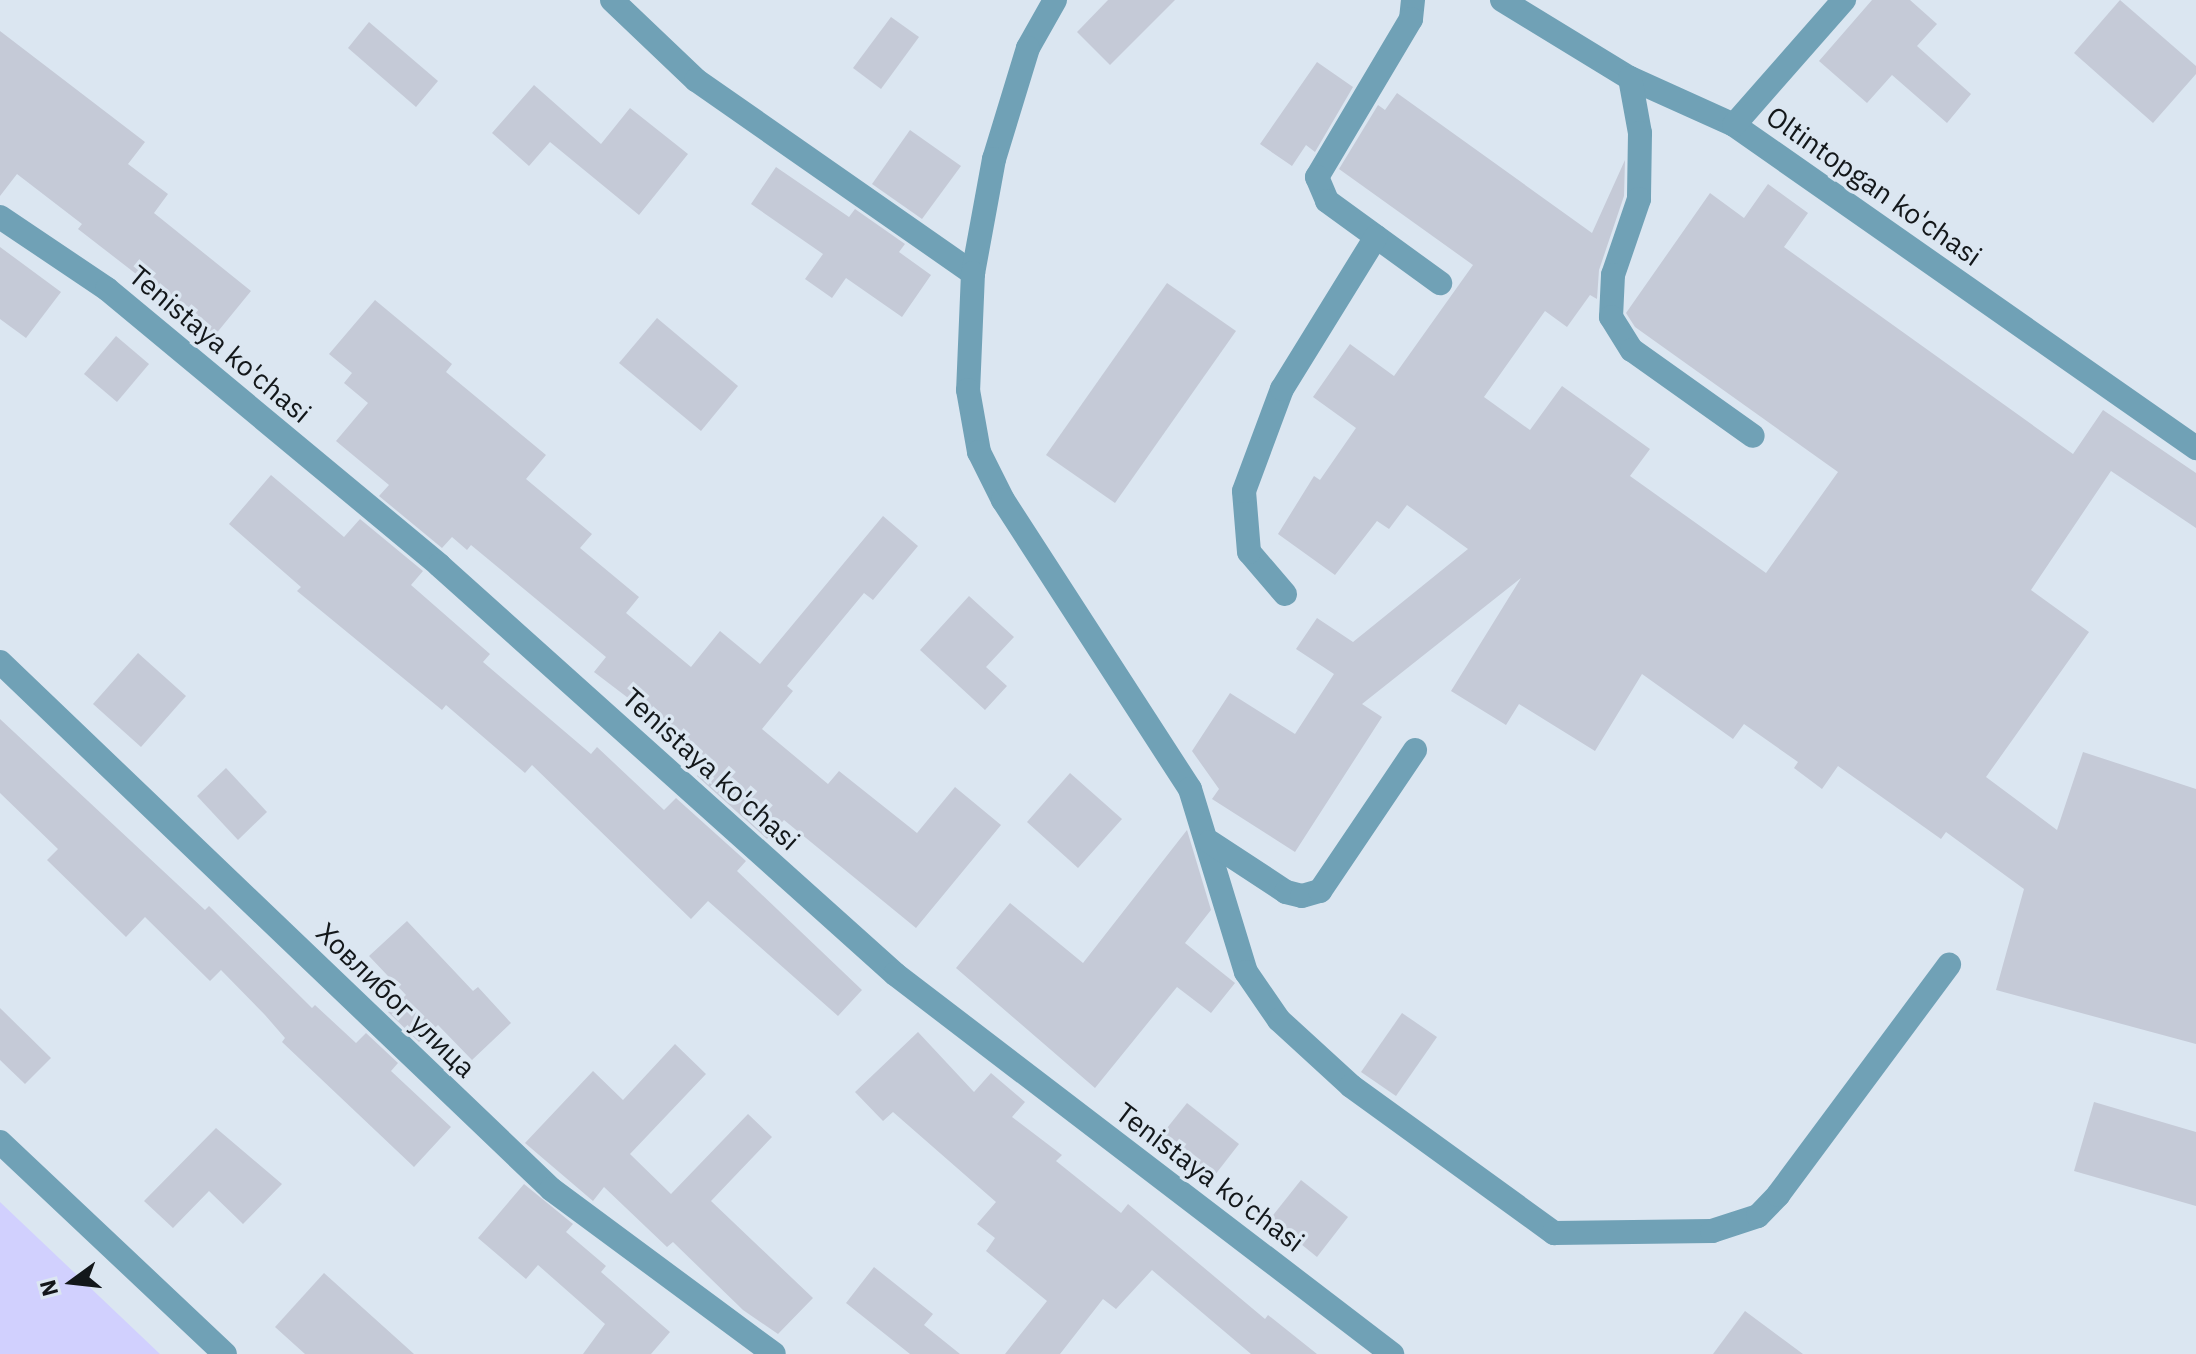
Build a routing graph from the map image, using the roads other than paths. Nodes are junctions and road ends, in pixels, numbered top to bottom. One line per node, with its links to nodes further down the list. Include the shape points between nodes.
1 (612, 0): 10 (street, via 696,80)
2 (1055, 0): 10 (street, via 1028,48 994,159)
3 (1413, 0): 9 (street, via 1411,19 1317,177 1327,201)
4 (1502, 0): 6 (street, Oltintopgan ko'chasi)
5 (1844, 0): 7 (street)
6 (1630, 78): 7 (street, Oltintopgan ko'chasi); 12 (street, via 1640,133 1639,199 1613,275 1611,317 1632,350)
7 (1734, 125): 13 (street, Oltintopgan ko'chasi)
8 (0, 217): 22 (street, Tenistaya ko'chasi, via 107,289 439,565 895,974)
9 (1376, 237): 11 (street); 14 (street, via 1282,389 1244,491 1249,552)
10 (973, 273): 17 (street, via 968,390 979,452 1003,500 1190,789)
11 (1440, 283)
12 (1753, 436)
13 (2196, 448)
14 (1285, 594)
15 (0, 662): 21 (street, Ховлибог улица, via 551,1189)
16 (1415, 750): 17 (street, via 1320,891 1302,896 1286,892)
17 (1210, 842): 18 (street, via 1246,972 1279,1020 1351,1086 1554,1233 1712,1231 1758,1216)
18 (1949, 965)
19 (0, 1142): 20 (street)
20 (225, 1354)
21 (774, 1354)
22 (1392, 1354)

